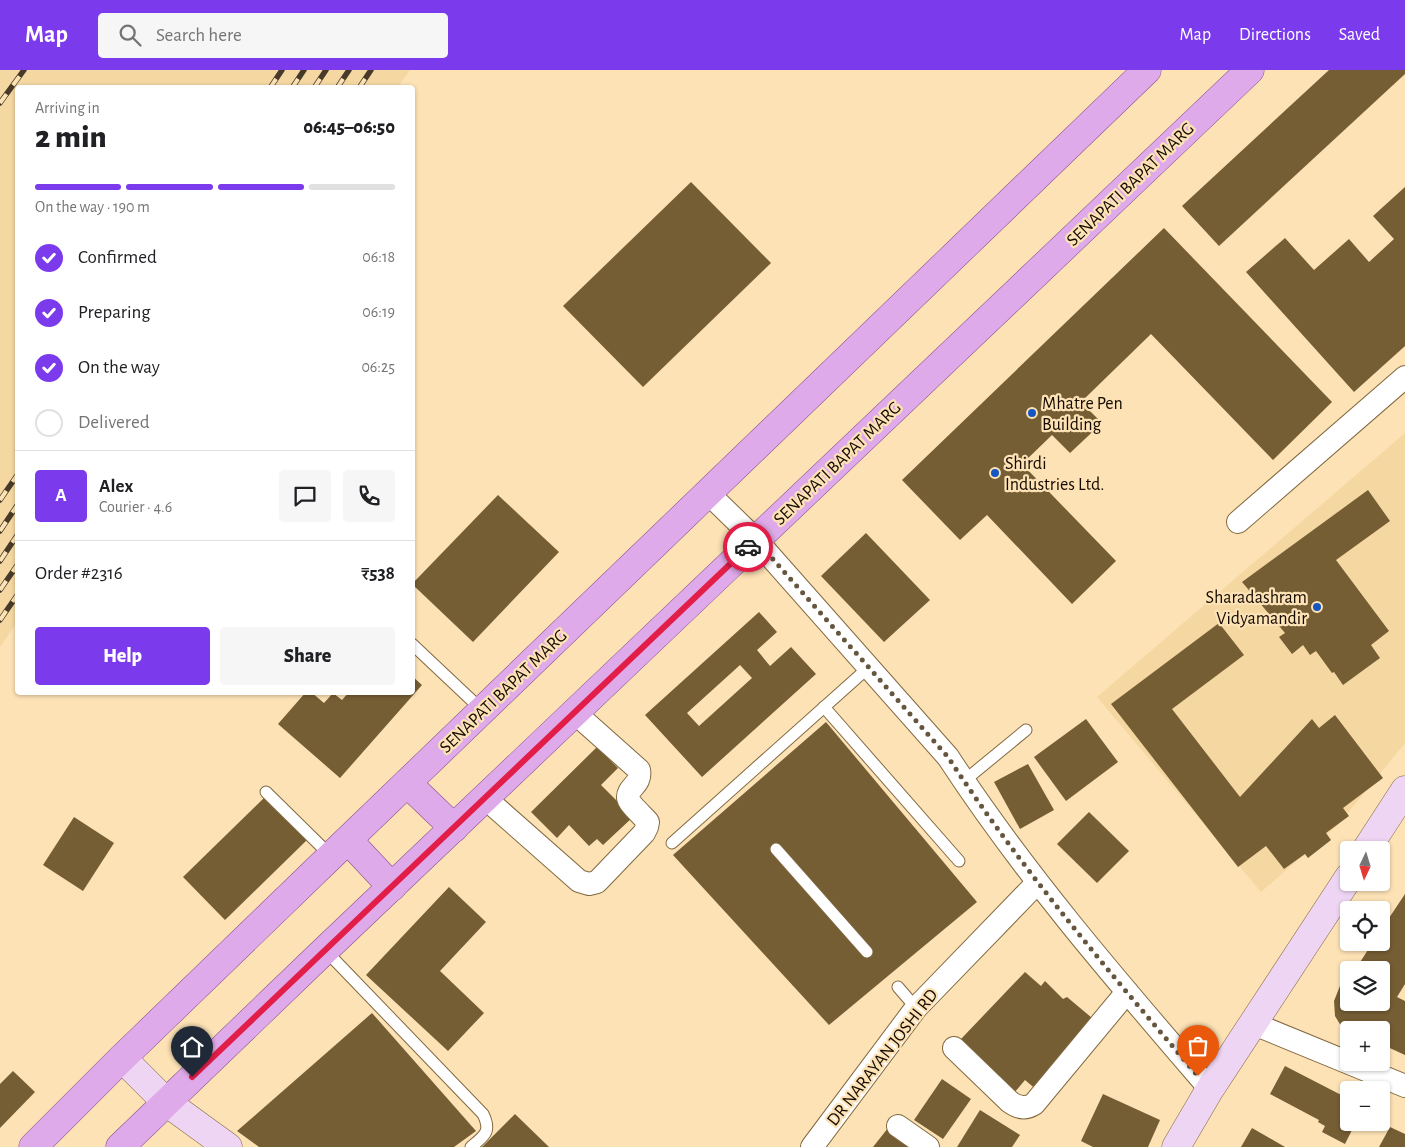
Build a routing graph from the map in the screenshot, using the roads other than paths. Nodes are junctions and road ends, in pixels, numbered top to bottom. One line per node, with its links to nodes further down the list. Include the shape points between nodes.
1 (1147, 70): 4 (main road, SENAPATI BAPAT MARG)
2 (1250, 70): 6 (main road, SENAPATI BAPAT MARG)
3 (1405, 377): 5 (street)
4 (708, 493): 6 (street); 10 (main road, SENAPATI BAPAT MARG)
5 (1238, 522)
6 (756, 540): 8 (street); 11 (main road, SENAPATI BAPAT MARG)
7 (415, 647): 10 (lane)
8 (869, 667): 9 (lane); 13 (street, via 948,757)
9 (824, 707): 20 (lane); 23 (lane)
10 (482, 711): 14 (main road, SENAPATI BAPAT MARG)
11 (575, 713): 17 (main road, SENAPATI BAPAT MARG); 17 (street, via 639,770 640,776 628,798 648,822 644,833 596,882 579,881)
12 (1026, 730): 13 (lane)
13 (964, 781): 24 (street)
14 (407, 783): 18 (main road); 21 (main road, SENAPATI BAPAT MARG)
15 (1405, 790): 19 (main road)
16 (266, 792): 21 (lane)
17 (485, 798): 18 (main road, SENAPATI BAPAT MARG)
18 (454, 828): 25 (main road, SENAPATI BAPAT MARG)
19 (1372, 841)
20 (672, 843)
21 (339, 848): 25 (main road); 34 (main road, SENAPATI BAPAT MARG)
22 (776, 849): 28 (lane)
23 (959, 861)
24 (1037, 883): 30 (street); 31 (street, DR NARAYAN JOSHI RD)
25 (392, 887): 27 (main road, SENAPATI BAPAT MARG)
26 (1340, 891): 32 (main road)
27 (325, 950): 37 (main road, SENAPATI BAPAT MARG); 42 (lane, via 483,1114 488,1131)
28 (867, 952)
29 (898, 987): 31 (lane)
30 (1127, 992): 33 (street, via 1034,1104 1028,1107 1015,1106); 36 (street)
31 (916, 1008): 43 (street, DR NARAYAN JOSHI RD)
32 (1254, 1024): 35 (street); 36 (main road)
33 (954, 1048)
34 (122, 1058): 37 (main road); 39 (main road, SENAPATI BAPAT MARG)
35 (1405, 1086)
36 (1210, 1089): 45 (main road)
37 (166, 1102): 40 (main road, SENAPATI BAPAT MARG); 41 (main road)
38 (898, 1126): 44 (street)
39 (33, 1147)
40 (120, 1147)
41 (228, 1147)
42 (470, 1147)
43 (812, 1147)
44 (928, 1147)
45 (1176, 1147)

